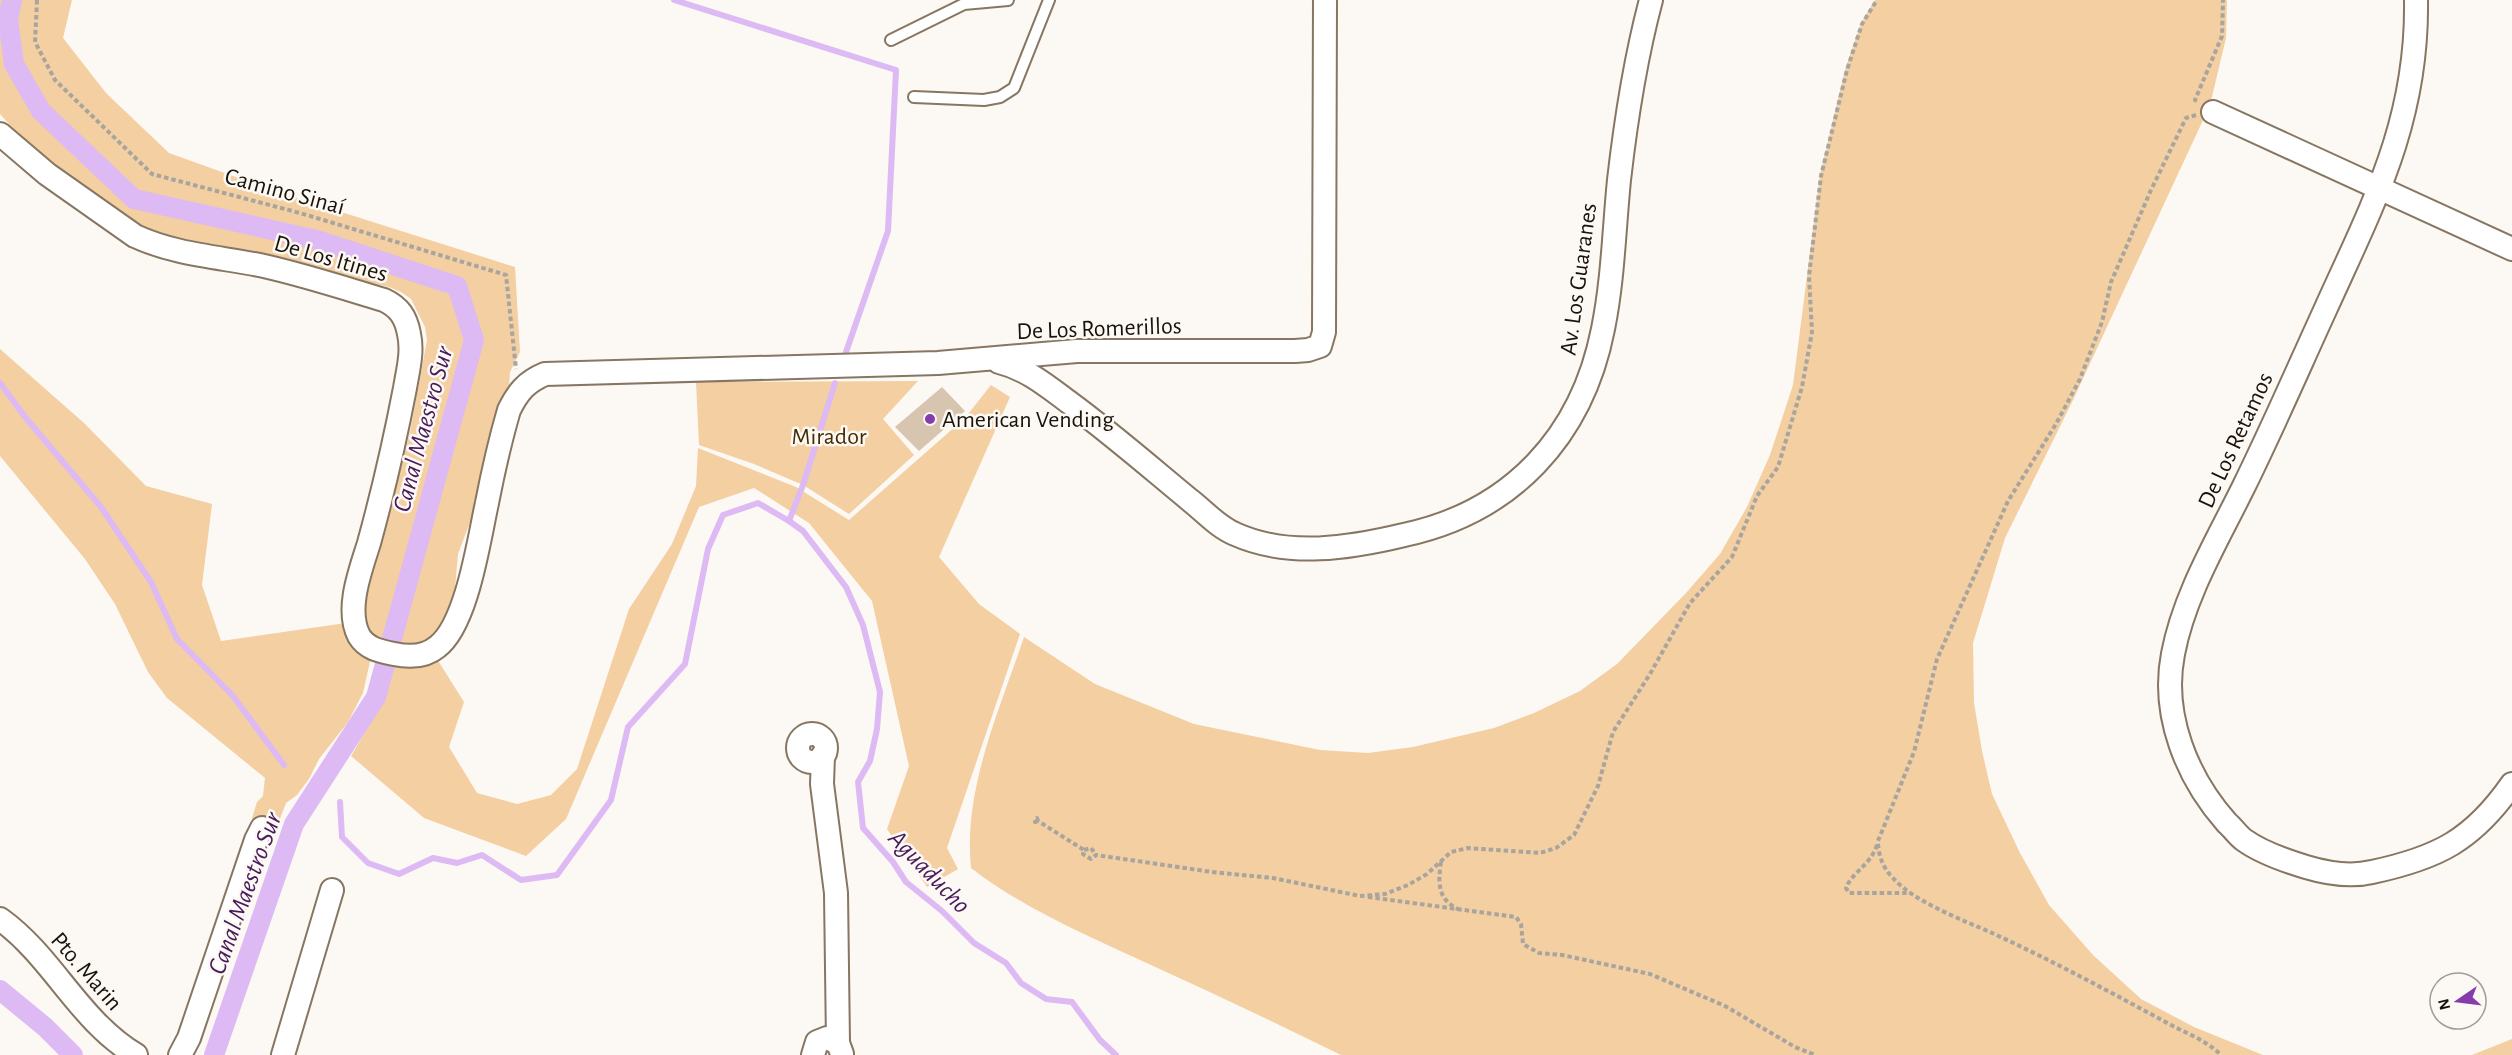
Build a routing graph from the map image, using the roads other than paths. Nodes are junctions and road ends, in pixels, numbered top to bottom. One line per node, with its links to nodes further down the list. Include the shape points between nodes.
1 (1008, 0): 6 (lane, via 964,4)
2 (1049, 0): 7 (lane, via 1014,88 1000,97 984,100)
3 (1325, 0): 12 (street, De Los Romerillos, via 1324,332 1320,345 1295,351 1077,351)
4 (1651, 0): 12 (street, Av. Los Guaranes, via 1631,81 1610,285 1590,376 1576,411 1557,440 1527,475 1492,501 1423,531 1343,547 1308,549 1255,542 1216,522 1049,386 1025,371)
5 (2416, 0): 10 (street, De Los Retamos, via 2409,91 2398,139)
6 (891, 40)
7 (914, 97)
8 (2202, 107): 10 (street)
9 (0, 134): 13 (street, De Los Itines, via 46,174 150,243 265,266 384,300 400,310 410,334 411,353 354,609 358,634 374,650 417,656 438,647 446,638 459,611 464,564 486,508 508,410)
10 (2380, 188): 11 (street); 15 (street, De Los Retamos, via 2181,624 2172,656 2170,697 2177,737 2192,774 2216,810 2243,840 2293,863 2337,873 2366,874 2442,852 2472,831)
11 (2512, 249)
12 (988, 360): 13 (street, De Los Romerillos, via 558,372)
13 (526, 385)
14 (814, 757): 19 (street, via 814,769 822,784 836,892 837,1020)
15 (2512, 784)
16 (262, 828): 21 (street)
17 (332, 890): 22 (street)
18 (0, 920): 20 (street, Pto. Marin, via 29,946 95,1024)
19 (820, 1049)
20 (136, 1055)
21 (180, 1055)
22 (283, 1055)

